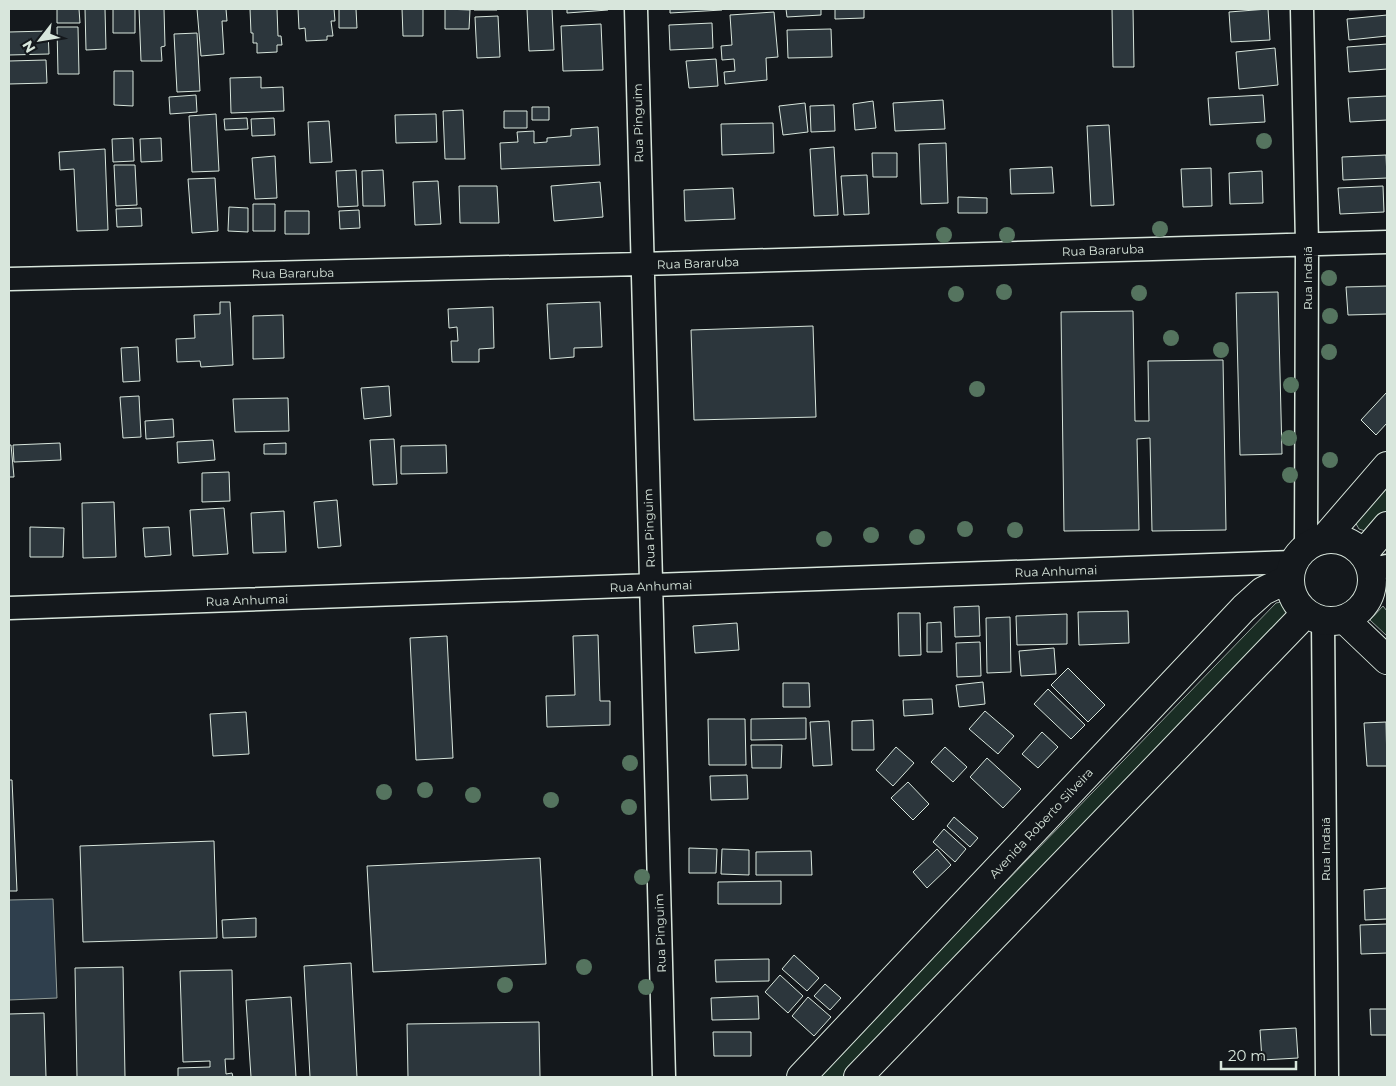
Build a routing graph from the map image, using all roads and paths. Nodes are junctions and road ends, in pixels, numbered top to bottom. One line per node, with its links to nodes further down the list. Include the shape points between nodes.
1 (636, 9): 5 (street, Rua Pinguim)
2 (1302, 9): 4 (street, Rua Indaiá)
3 (1387, 242): 4 (street, Rua Bararuba)
4 (1307, 244): 5 (street, Rua Bararuba); 9 (street, Rua Indaiá)
5 (641, 264): 6 (street, Rua Bararuba); 11 (street, Rua Pinguim)
6 (9, 279)
7 (1387, 466): 9 (street, Avenida Roberto Silveira)
8 (1387, 526): 10 (street)
9 (1303, 557): 10 (street, via 1345,541); 11 (street, Rua Anhumai); 13 (street, via 1293,597); 16 (street, Avenida Roberto Silveira, via 1244,608)
10 (1376, 577): 13 (street, via 1361,608)
11 (651, 586): 12 (street, Rua Anhumai); 15 (street, Rua Pinguim)
12 (9, 608)
13 (1324, 618): 14 (street); 17 (street); 18 (street, Rua Indaiá)
14 (1387, 660)
15 (664, 1077)
16 (801, 1077)
17 (858, 1077)
18 (1327, 1077)

